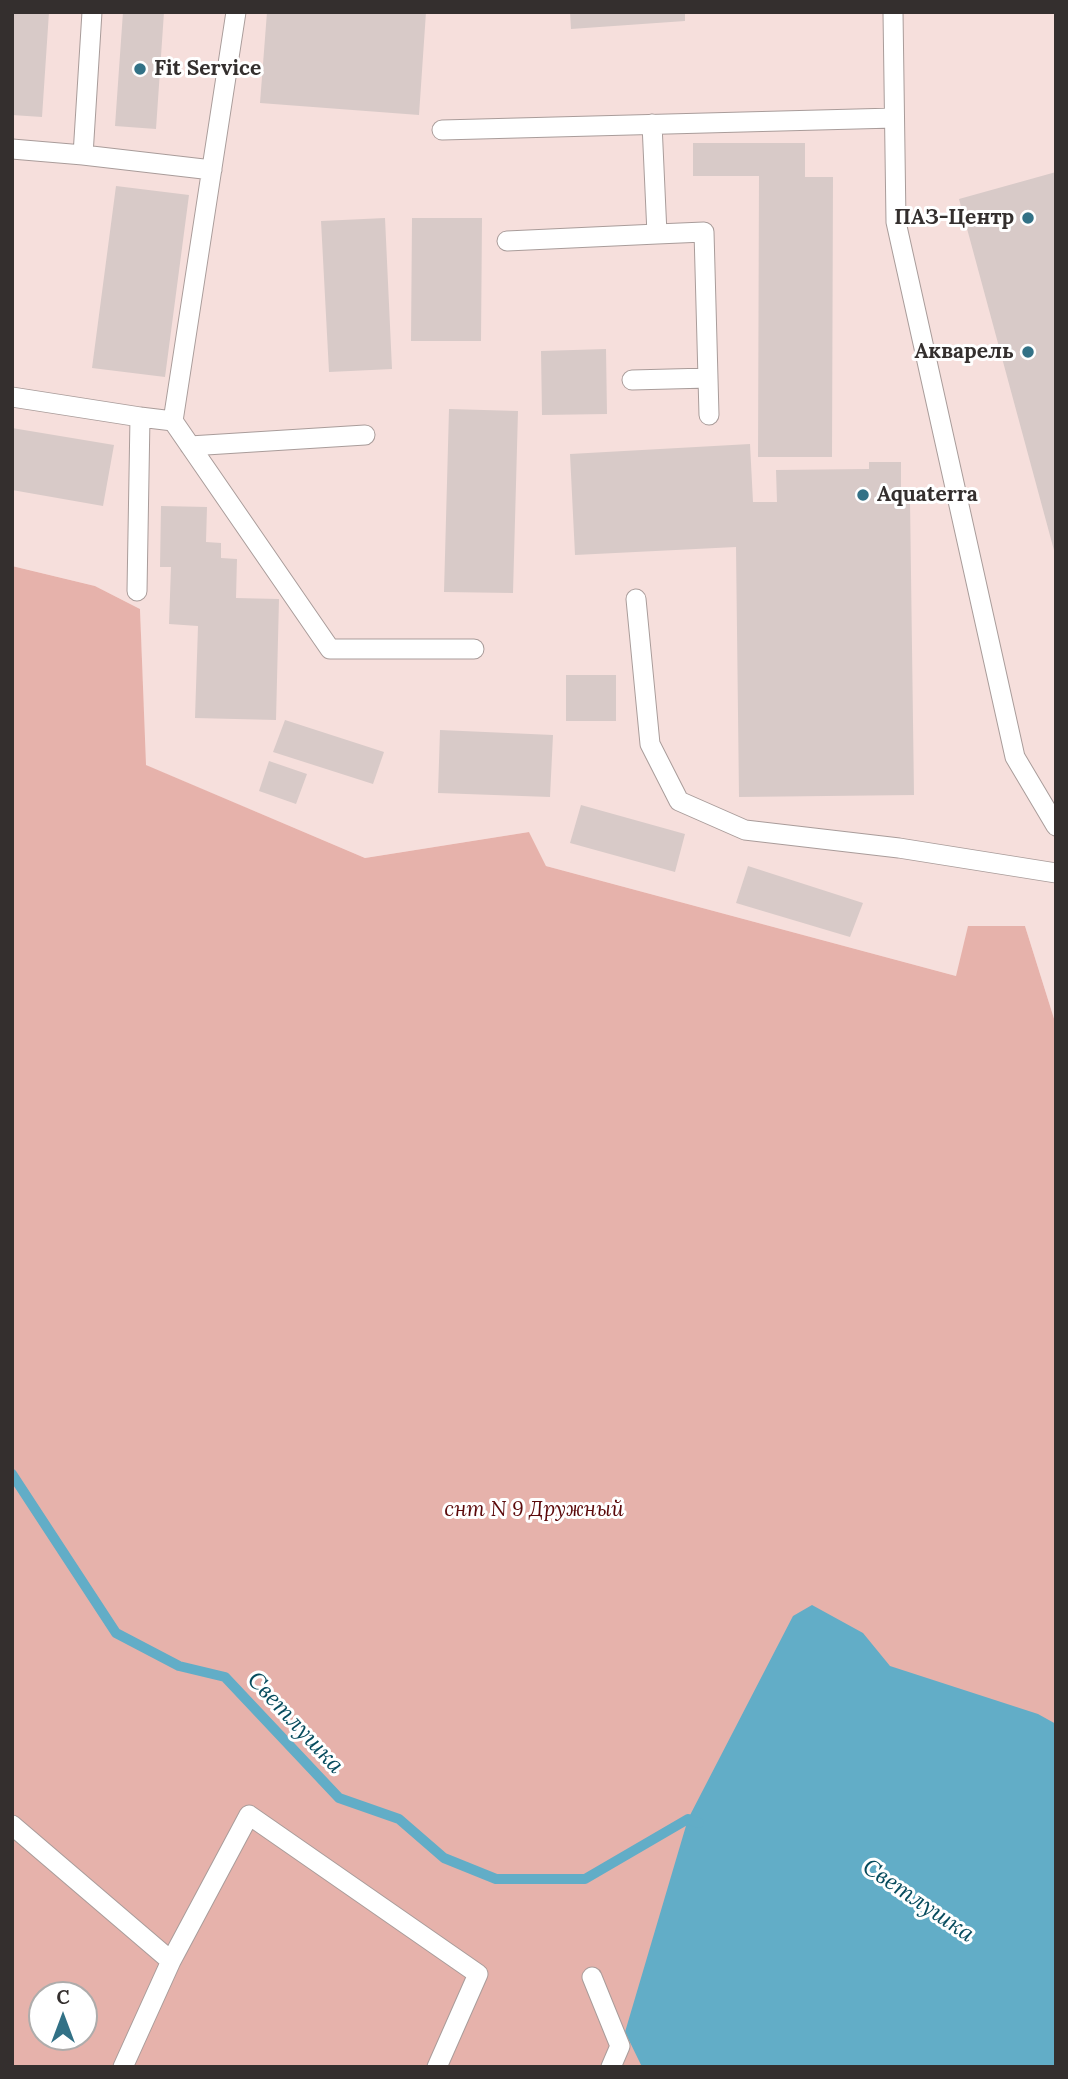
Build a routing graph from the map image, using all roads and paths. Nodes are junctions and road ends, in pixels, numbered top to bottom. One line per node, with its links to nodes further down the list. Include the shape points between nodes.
1 (92, 12): 8 (lane)
2 (236, 12): 9 (lane)
3 (892, 12): 4 (lane)
4 (894, 118): 5 (lane); 23 (lane, via 896,222 1015,757)
5 (652, 124): 6 (lane); 10 (lane)
6 (442, 130)
7 (12, 149): 8 (lane)
8 (83, 155): 9 (lane)
9 (212, 170): 17 (lane)
10 (657, 234): 11 (lane); 12 (lane, via 704,232)
11 (507, 241)
12 (708, 378): 13 (lane); 15 (lane)
13 (632, 380)
14 (12, 397): 16 (lane)
15 (709, 415)
16 (140, 417): 17 (lane); 20 (lane)
17 (173, 421): 19 (lane)
18 (365, 435): 19 (lane)
19 (190, 446): 22 (lane, via 330,649)
20 (137, 591)
21 (636, 599): 24 (lane, via 650,744 679,802 746,830)
22 (474, 649)
23 (1056, 827)
24 (1056, 873)
25 (12, 1825): 26 (lane)
26 (171, 1961): 28 (lane); 29 (lane, via 249,1815 478,1974)
27 (592, 1977): 30 (lane, via 620,2046)
28 (124, 2067)
29 (438, 2067)
30 (611, 2067)

